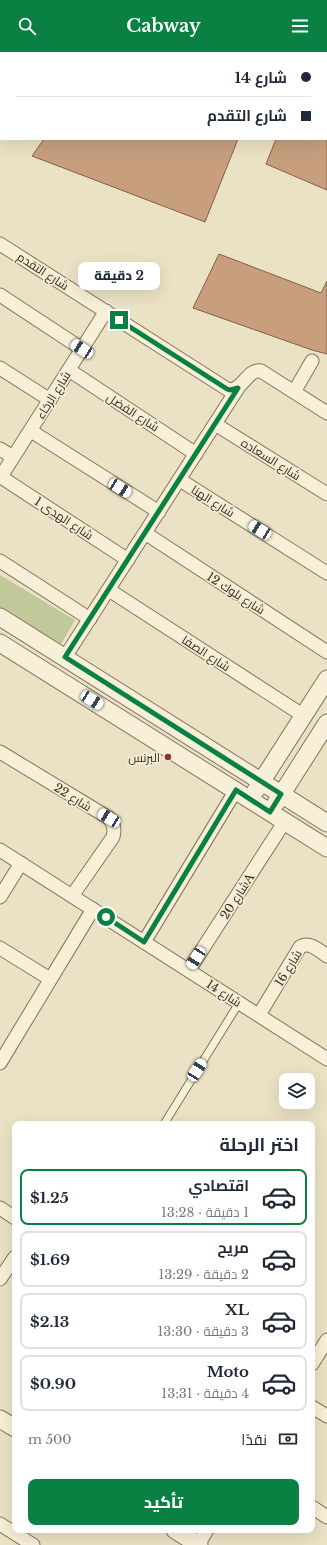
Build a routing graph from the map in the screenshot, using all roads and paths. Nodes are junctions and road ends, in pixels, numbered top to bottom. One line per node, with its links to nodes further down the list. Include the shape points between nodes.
1 (0, 244): 3 (street, شارع التقدم)
2 (0, 294): 4 (street)
3 (106, 311): 4 (street, شارع الرخاء); 8 (street, شارع التقدم, via 227,389)
4 (82, 349): 7 (street, شارع الرخاء)
5 (312, 361): 9 (street)
6 (0, 368): 10 (street)
7 (69, 370): 10 (street, شارع الرخاء); 15 (street, شارع الفضل)
8 (238, 388): 9 (street, via 252,372 261,370); 12 (street)
9 (294, 392): 11 (street)
10 (50, 400): 13 (street, شارع الرخاء)
11 (327, 413)
12 (215, 424): 15 (street); 19 (street, شارع السعاده)
13 (31, 431): 16 (street, شارع الرخاء); 20 (street)
14 (0, 449): 16 (street)
15 (196, 454): 18 (street)
16 (13, 457): 17 (street, شارع الرخاء)
17 (0, 477): 22 (street, شارع الهدى 1)
18 (180, 480): 20 (street); 24 (street, شارع الهنا)
19 (327, 494)
20 (159, 512): 21 (street)
21 (145, 533): 22 (street); 29 (street, شارع بلوك 12)
22 (128, 560): 25 (street)
23 (0, 561): 27 (street)
24 (327, 573)
25 (108, 590): 27 (street); 32 (street, شارع الصفا)
26 (0, 617): 30 (street)
27 (90, 619): 30 (street)
28 (0, 643): 37 (street)
29 (327, 652)
30 (65, 657): 35 (street)
31 (327, 679): 32 (street)
32 (304, 716): 35 (street)
33 (326, 726): 36 (street)
34 (0, 752): 44 (street, شارع 22, via 109,818 113,824 113,837)
35 (262, 782): 36 (street); 37 (street)
36 (281, 794): 38 (street); 40 (street)
37 (243, 795): 38 (street); 47 (street)
38 (270, 812): 39 (street)
39 (284, 821): 41 (street); 50 (street, شارع 20A)
40 (327, 823)
41 (327, 848)
42 (0, 850): 43 (street, شارع 14)
43 (21, 863): 44 (street, شارع 14); 45 (street)
44 (72, 896): 46 (street, شارع 14)
45 (0, 897)
46 (93, 909): 47 (street, شارع 14); 51 (street)
47 (144, 942): 50 (street, شارع 14)
48 (0, 948): 51 (street)
49 (327, 956): 53 (street, شارع 16, via 310,945 300,946)
50 (188, 970): 52 (street, شارع 14)
51 (50, 979): 55 (street)
52 (239, 1003): 53 (street, شارع 14); 56 (lane)
53 (259, 1016): 54 (street, شارع 14)
54 (327, 1059)
55 (1, 1060)
56 (166, 1121)
57 (0, 1208): 58 (street)
58 (12, 1216)
59 (12, 1261): 60 (street)
60 (0, 1279)
61 (327, 1340): 62 (street)
62 (315, 1359)
63 (315, 1409): 64 (street)
64 (327, 1416)
65 (0, 1419): 66 (street)
66 (12, 1426)
67 (315, 1509): 68 (street)
68 (327, 1517)
69 (2, 1530): 72 (street)
70 (180, 1533): 73 (street)
71 (205, 1533): 73 (street)
72 (32, 1545)
73 (198, 1545)

